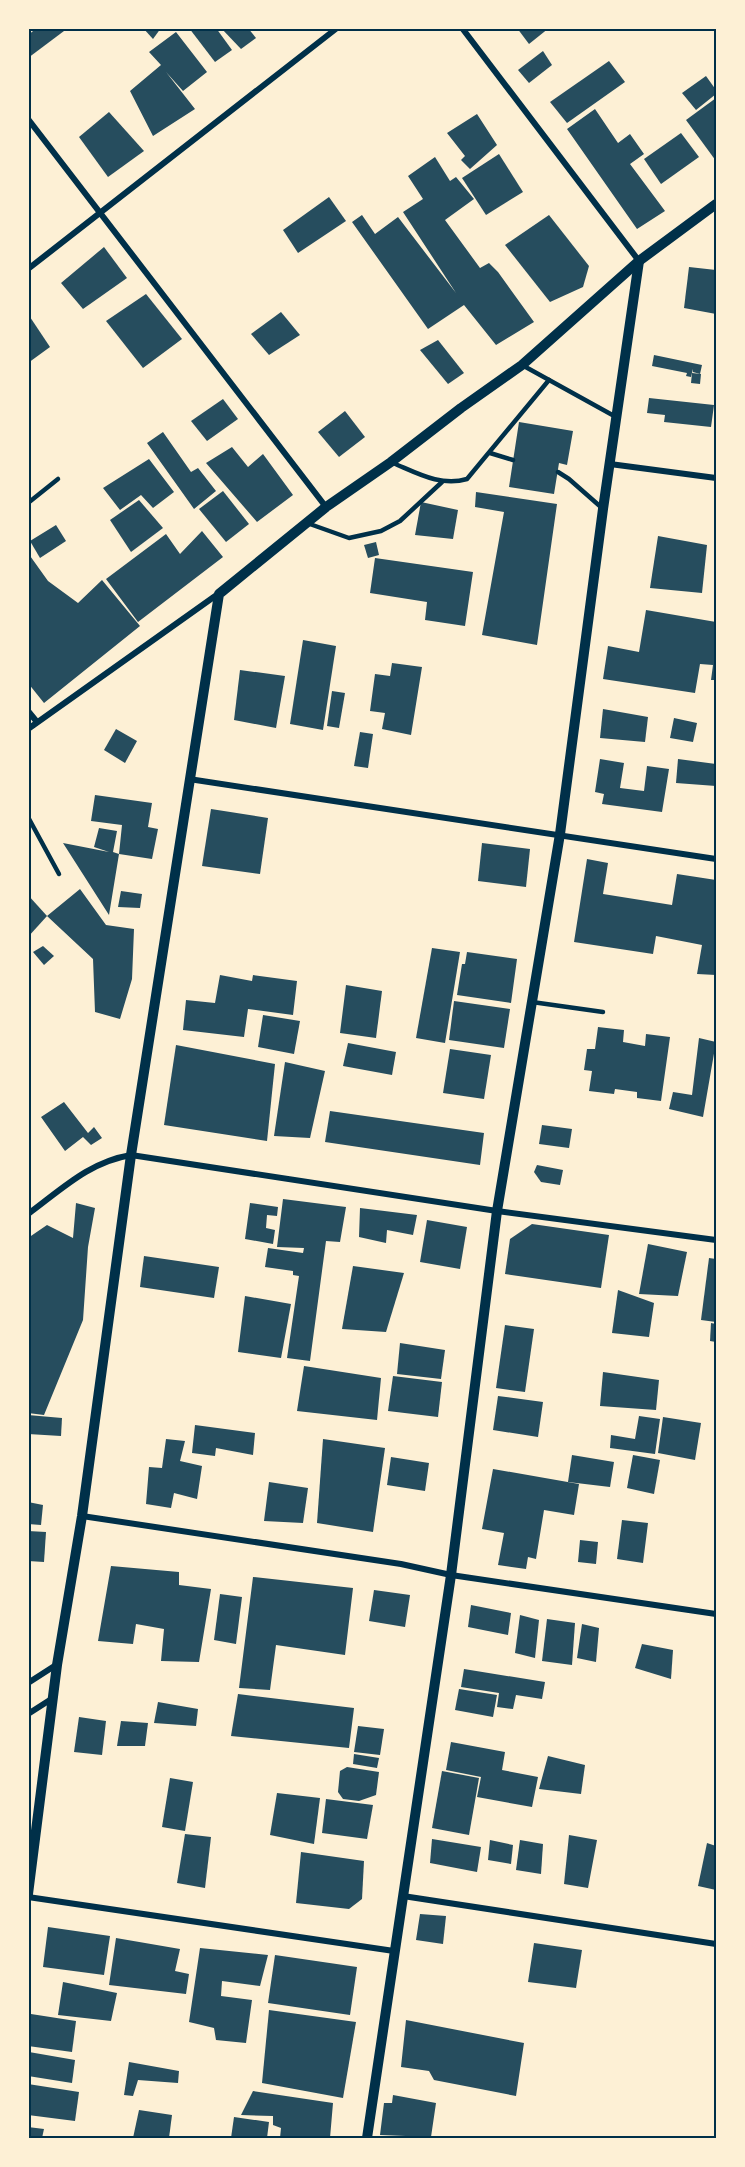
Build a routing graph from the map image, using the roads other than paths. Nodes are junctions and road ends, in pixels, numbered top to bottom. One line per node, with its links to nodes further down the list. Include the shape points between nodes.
1 (337, 28): 5 (street)
2 (462, 28): 6 (street)
3 (28, 119): 5 (street)
4 (717, 204): 6 (street)
5 (101, 212): 7 (street); 20 (street)
6 (639, 261): 8 (street); 10 (street)
7 (28, 269)
8 (522, 365): 9 (lane); 13 (street)
9 (549, 380): 10 (lane); 11 (lane)
10 (616, 417): 14 (street)
11 (490, 453): 12 (lane); 18 (lane, via 467,479)
12 (513, 460)
13 (391, 462): 18 (lane); 20 (street)
14 (610, 464): 16 (street); 21 (street)
15 (558, 472): 21 (lane)
16 (717, 478)
17 (58, 479): 19 (lane)
18 (442, 483): 22 (lane, via 400,521 381,531 348,538)
19 (28, 503)
20 (326, 507): 22 (street)
21 (603, 509): 29 (street)
22 (307, 522): 23 (street)
23 (219, 594): 25 (street); 27 (street)
24 (28, 711): 25 (street)
25 (37, 722): 26 (street)
26 (28, 729)
27 (189, 778): 29 (street); 34 (street)
28 (28, 817): 31 (lane)
29 (560, 834): 30 (street); 32 (street)
30 (717, 859)
31 (59, 874)
32 (532, 1002): 33 (lane); 35 (street)
33 (603, 1012)
34 (131, 1155): 35 (street); 36 (street, via 91,1167); 38 (street)
35 (497, 1211): 37 (street); 39 (street)
36 (28, 1214)
37 (717, 1240)
38 (82, 1516): 39 (street); 41 (street)
39 (451, 1575): 40 (street); 46 (street)
40 (717, 1614)
41 (57, 1665): 42 (street); 43 (street)
42 (28, 1683)
43 (53, 1698): 44 (street); 45 (street)
44 (28, 1714)
45 (28, 1896): 48 (street)
46 (401, 1896): 47 (street); 48 (street)
47 (717, 1944)
48 (394, 1952): 49 (street)
49 (367, 2139)

